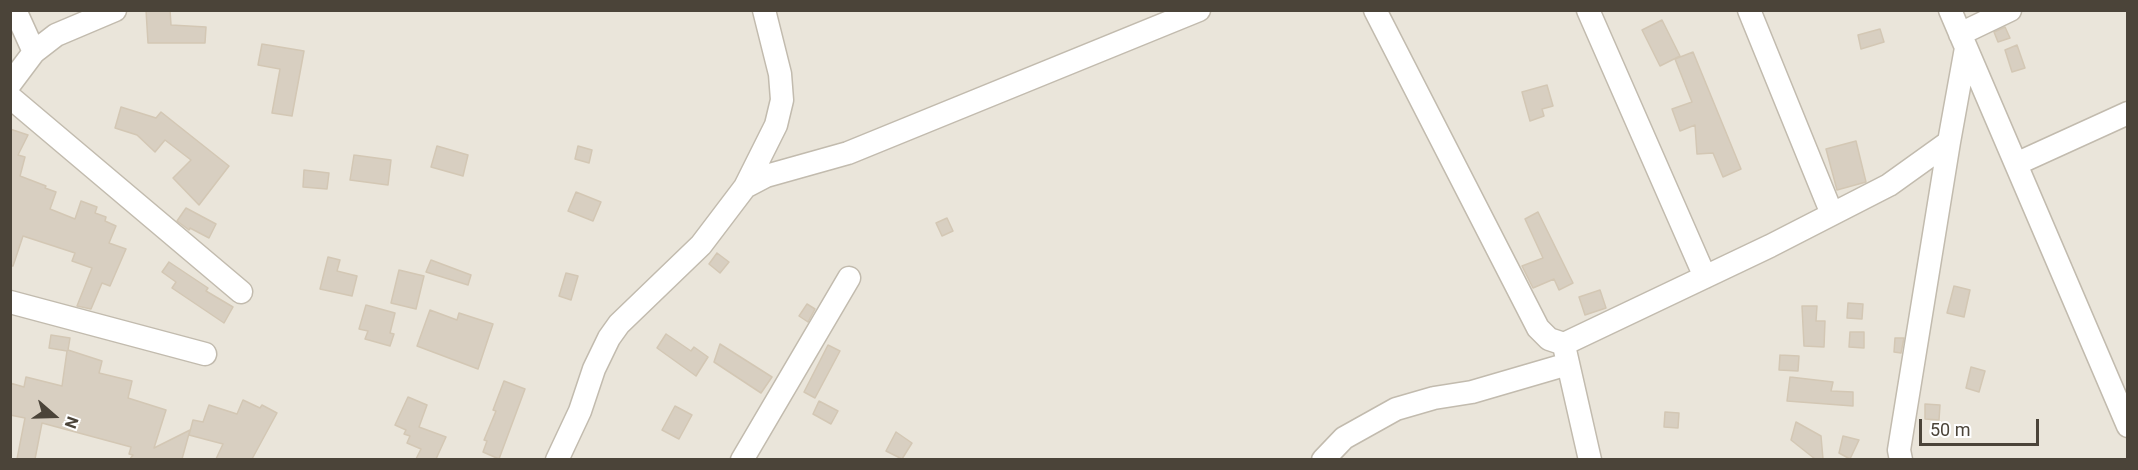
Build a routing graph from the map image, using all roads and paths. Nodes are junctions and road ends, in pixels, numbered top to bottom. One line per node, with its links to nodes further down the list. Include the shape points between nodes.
1 (15, 10): 11 (street)
2 (115, 10): 11 (street, via 56,35)
3 (764, 10): 17 (street, via 780,74 782,100 776,125)
4 (1199, 10): 17 (street, via 848,153 766,176)
5 (1375, 10): 24 (street, via 1538,328)
6 (1588, 10): 19 (street)
7 (1749, 10): 18 (street)
8 (1950, 10): 10 (street)
9 (2010, 10): 10 (street)
10 (1963, 41): 15 (street); 16 (street)
11 (34, 52): 12 (street)
12 (10, 84)
13 (10, 97): 21 (street)
14 (2127, 113): 16 (street)
15 (1949, 142): 18 (street, via 1889,185); 31 (street, via 1899,450)
16 (2016, 164): 25 (street)
17 (745, 187): 27 (street, via 701,245 609,338)
18 (1832, 214): 19 (street)
19 (1706, 277): 24 (street)
20 (849, 279): 28 (street)
21 (241, 292)
22 (10, 302): 23 (street)
23 (205, 354)
24 (1566, 354): 29 (street, via 1472,392 1396,409 1344,438); 30 (street)
25 (2120, 388): 26 (street)
26 (2127, 426)
27 (557, 459)
28 (742, 459)
29 (1323, 459)
30 (1590, 459)
31 (1901, 459)

